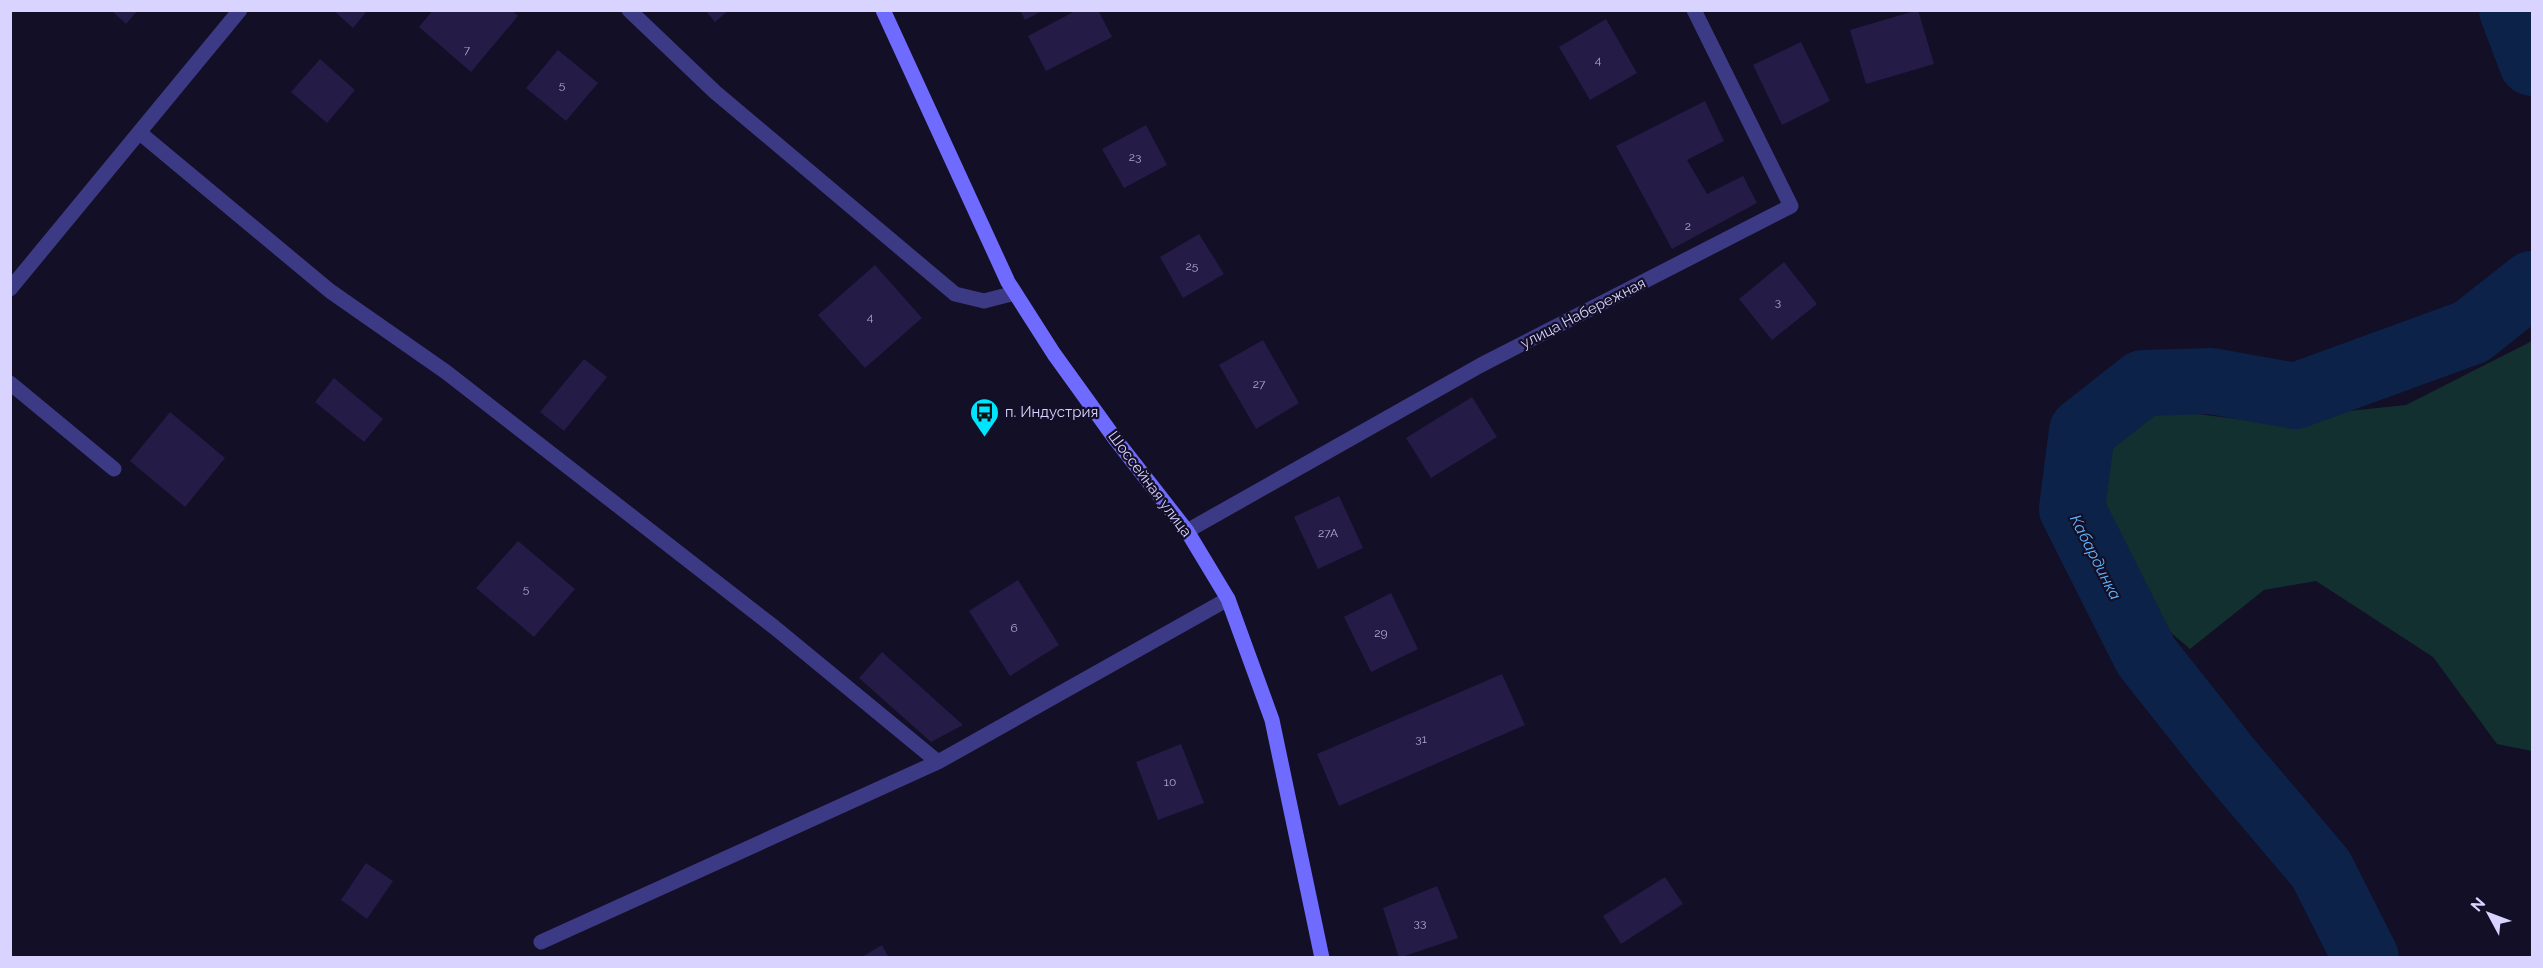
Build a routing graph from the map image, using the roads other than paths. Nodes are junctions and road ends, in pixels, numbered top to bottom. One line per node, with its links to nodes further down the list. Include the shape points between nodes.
1 (240, 10): 5 (lane)
2 (629, 10): 7 (lane, via 714,92 955,294 984,301)
3 (883, 10): 7 (street, Шоссейная улица)
4 (1694, 10): 10 (lane, улица Набережная, via 1791,206 1481,365)
5 (140, 133): 6 (lane); 12 (lane, via 330,291 446,372 774,627)
6 (10, 289)
7 (1015, 293): 10 (street, Шоссейная улица, via 1054,354)
8 (10, 383): 9 (lane)
9 (114, 469)
10 (1187, 531): 11 (street, Шоссейная улица)
11 (1228, 599): 12 (lane); 14 (street, Шоссейная улица, via 1272,720)
12 (938, 762): 13 (lane)
13 (541, 942)
14 (1322, 957)

